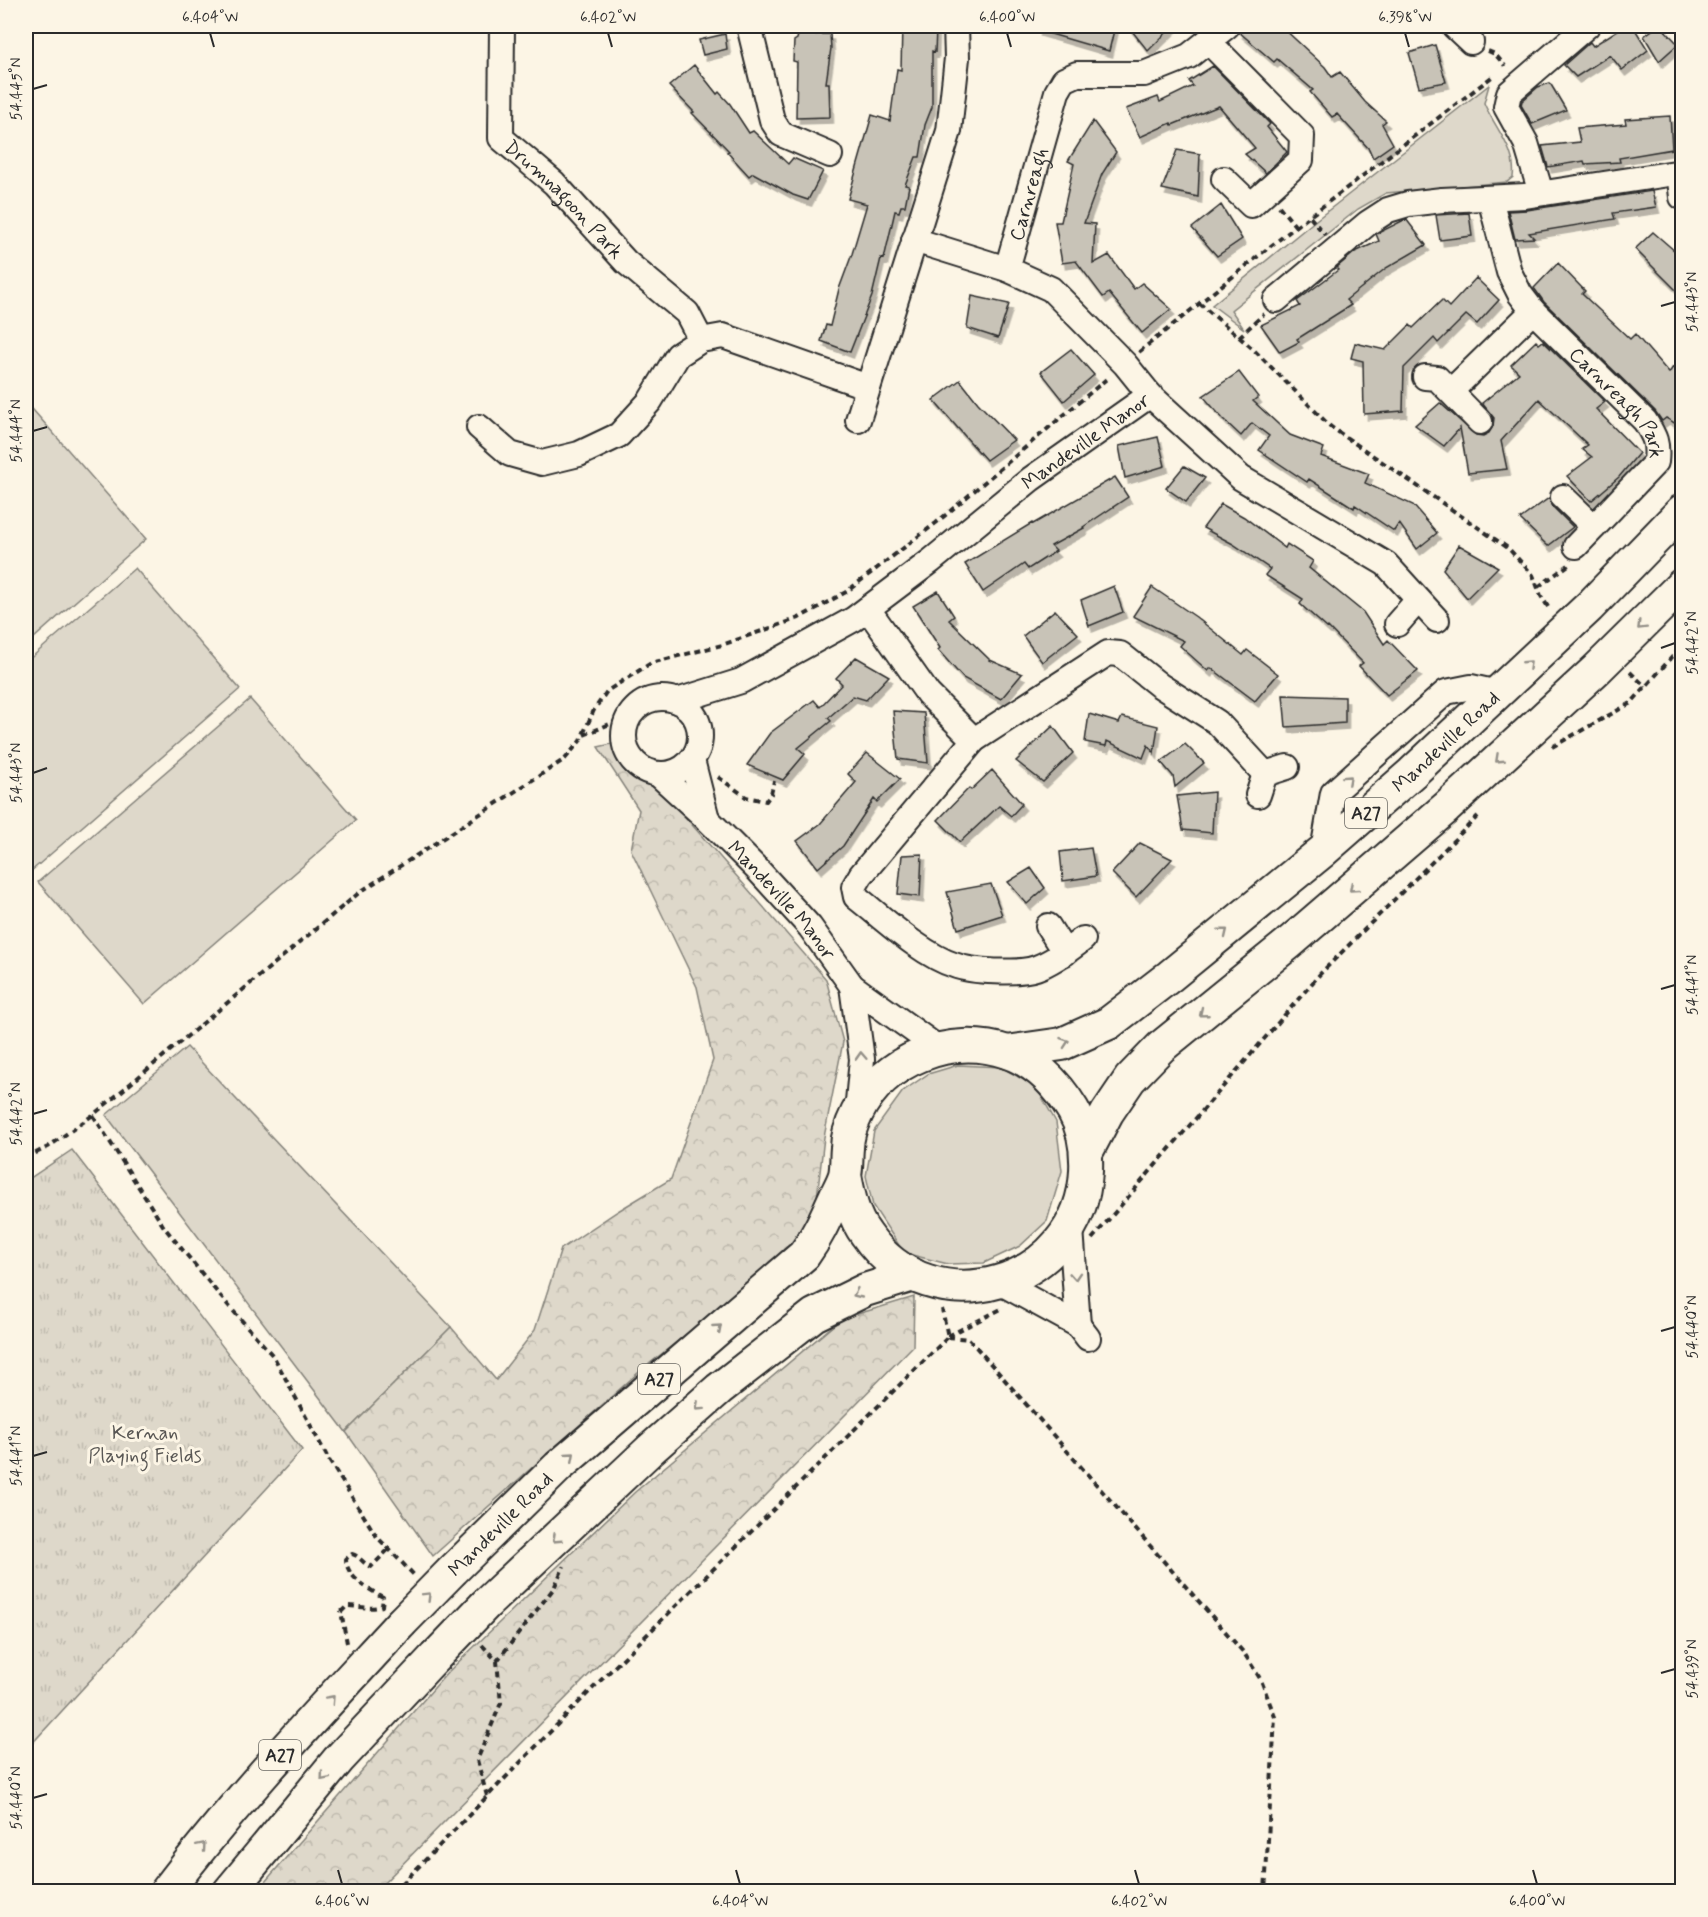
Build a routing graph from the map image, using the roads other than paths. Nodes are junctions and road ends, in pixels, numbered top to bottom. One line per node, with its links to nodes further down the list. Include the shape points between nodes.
1 (502, 26): 19 (street, Drumnagoon Park, via 501,138 554,183 626,262 687,313)
2 (749, 26): 9 (street, via 772,120 781,134)
3 (956, 26): 15 (street, via 957,58 949,131)
4 (1227, 26): 7 (street, Carnreagh)
5 (1454, 26): 8 (street)
6 (1587, 26): 12 (street, via 1509,93 1506,107 1526,143)
7 (1208, 41): 11 (street, via 1302,136 1301,160 1251,205); 16 (street, Carnreagh, via 1189,56 1144,74 1077,74 1064,80 1057,92)
8 (1471, 42)
9 (830, 155)
10 (1681, 172): 12 (street); 14 (street)
11 (1224, 179)
12 (1541, 193): 13 (street)
13 (1490, 198): 17 (street, via 1408,204 1388,210); 18 (street, Carnreagh Park, via 1509,272)
14 (1683, 198)
15 (914, 240): 16 (street); 21 (street)
16 (1007, 269): 23 (street, via 1051,289)
17 (1276, 300)
18 (1533, 311): 22 (street); 29 (street, Carnreagh Park, via 1642,418 1658,447 1656,462)
19 (701, 340): 21 (street, via 723,336); 26 (street, via 678,355 650,401 619,435 579,454 542,463 510,454)
20 (1425, 377): 22 (street, via 1437,378)
21 (868, 387): 24 (street)
22 (1450, 391): 25 (street)
23 (1150, 395): 32 (street, Mandeville Manor, via 1241,478 1386,564); 33 (street, Mandeville Manor, via 1031,479)
24 (858, 420)
25 (1480, 422)
26 (479, 427)
27 (1563, 497): 29 (street)
28 (1683, 511): 47 (main road, Mandeville Road / A27, one-way to 28, via 1062,1044 1109,1023 1170,976 1412,773 1589,607)
29 (1594, 527): 30 (street, Carnreagh Park)
30 (1576, 546)
31 (1683, 585): 49 (main road, A27, one-way to 49, via 1446,808 1161,1047 1130,1078)
32 (1418, 600): 34 (street, Mandeville Manor); 35 (street)
33 (868, 609): 36 (street, Mandeville Manor); 39 (street, via 928,694)
34 (1437, 620)
35 (1397, 624)
36 (741, 681): 37 (street, Mandeville Manor); 38 (street, Mandeville Manor)
37 (677, 701): 38 (street); 41 (street, Mandeville Manor, via 651,700 639,706 625,733 627,752 635,763)
38 (697, 721): 40 (street, via 700,741)
39 (974, 740): 42 (street, via 1108,653 1120,654 1217,723); 44 (street, via 861,875 854,887 856,897 918,946 954,965 991,972 1035,969 1074,946)
40 (694, 771): 41 (street); 43 (street)
41 (657, 774): 43 (street, Mandeville Manor)
42 (1270, 779)
43 (706, 819): 45 (street, Mandeville Manor, via 810,927)
44 (1048, 926)
45 (852, 986): 46 (street, Mandeville Manor); 48 (street, Mandeville Manor, one-way to 45, via 862,1059)
46 (938, 1048): 47 (main road, A27, via 973,1045); 48 (main road, A27, via 890,1072 871,1091)
47 (1007, 1052): 49 (main road, A27, via 1037,1067 1061,1090 1078,1119)
48 (857, 1114): 50 (main road, A27, via 847,1144)
49 (1087, 1151): 51 (main road, A27, via 1085,1191)
50 (845, 1175): 52 (main road, A27, via 851,1206 865,1234 886,1258); 54 (main road, Mandeville Road / A27, one-way to 50, bridge, via 292,1741 453,1570 558,1467 804,1255 818,1236)
51 (1071, 1228): 53 (main road, A27); 53 (street, one-way to 53, via 1083,1331)
52 (925, 1280): 53 (main road, A27); 55 (main road, A27, one-way to 55, bridge, via 865,1290 814,1315 710,1397 435,1656 339,1759)
53 (1011, 1289)
54 (166, 1892)
55 (229, 1892)

